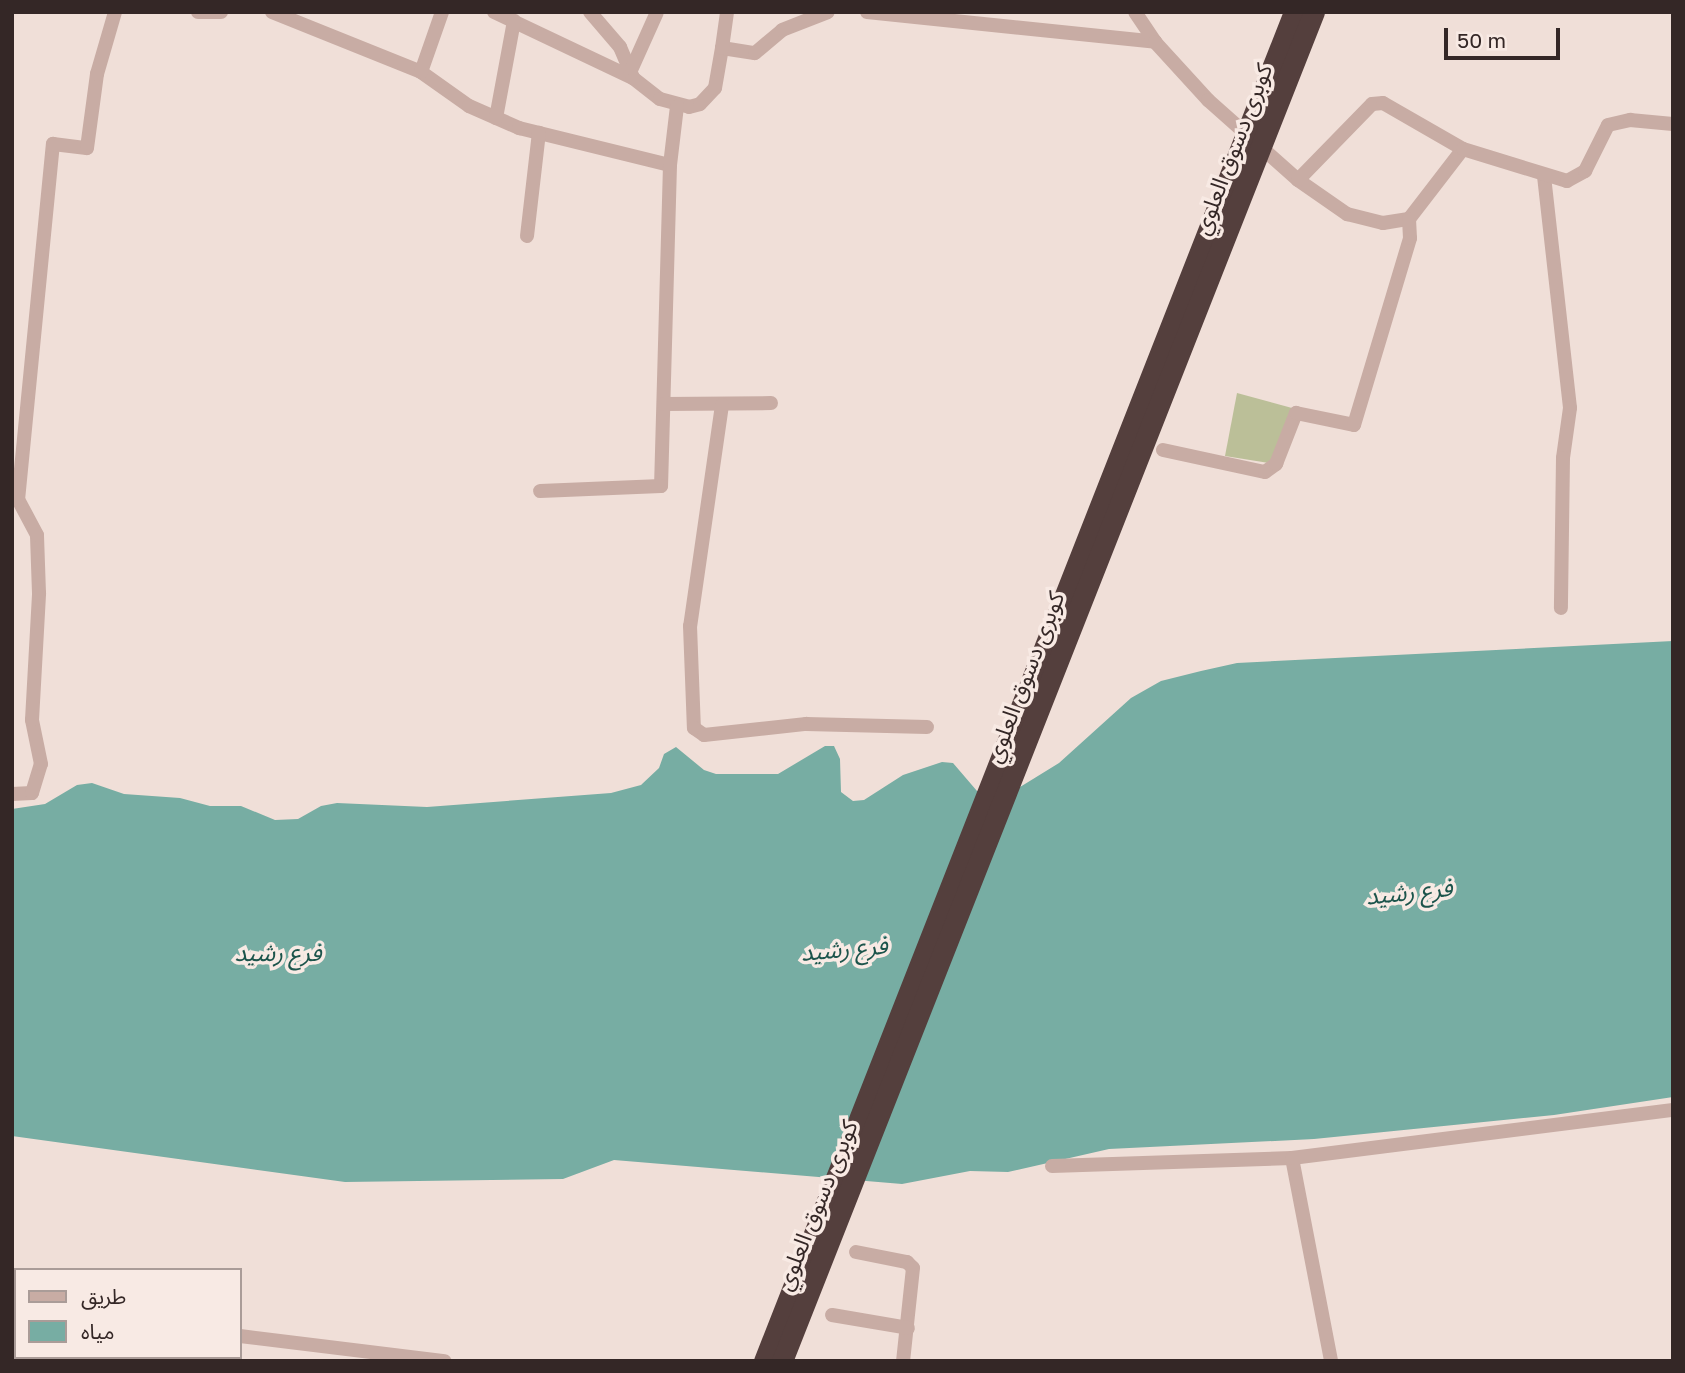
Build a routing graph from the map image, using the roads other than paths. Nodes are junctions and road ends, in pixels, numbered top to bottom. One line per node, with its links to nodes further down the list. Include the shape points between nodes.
1 (115, 12): 38 (street, via 97,74 87,148 52,144 18,500 37,535 39,593 32,720 41,764 32,793)
2 (198, 12): 3 (street)
3 (221, 12)
4 (272, 12): 19 (street)
5 (442, 12): 19 (street)
6 (494, 12): 16 (street)
7 (590, 12): 15 (street)
8 (657, 12): 20 (street)
9 (727, 12): 18 (street)
10 (828, 12): 18 (street, via 782,30 755,53)
11 (867, 12): 17 (street)
12 (1135, 12): 17 (street)
13 (1294, 12): 43 (highway, كوبرى دسوق العلوي)
14 (1314, 12): 43 (highway, كوبرى دسوق العلوي)
15 (605, 18): 20 (street)
16 (514, 21): 20 (street); 22 (street)
17 (1154, 42): 28 (street, via 1208,100)
18 (722, 48): 21 (street, via 715,88 700,104)
19 (421, 72): 22 (street, via 469,106)
20 (632, 73): 21 (street)
21 (677, 106): 26 (street)
22 (496, 118): 24 (street)
23 (1673, 124): 27 (street, via 1630,120 1608,125 1577,178)
24 (539, 133): 26 (street); 30 (street)
25 (1463, 149): 27 (street); 28 (street, via 1383,103 1372,104); 29 (street)
26 (670, 165): 32 (street)
27 (1544, 176): 36 (street, via 1570,408 1563,458)
28 (1298, 180): 29 (street, via 1347,214 1383,223)
29 (1409, 219): 34 (street, via 1410,238 1354,425 1296,412 1276,464 1265,471)
30 (527, 236)
31 (771, 403): 33 (street)
32 (664, 404): 33 (street); 35 (street, via 661,486)
33 (722, 405): 37 (street, via 690,626 694,729 704,735 806,724)
34 (1163, 450)
35 (540, 491)
36 (1561, 608)
37 (927, 727)
38 (12, 794)
39 (1673, 1110): 40 (street)
40 (1292, 1158): 41 (street); 51 (street)
41 (1052, 1166)
42 (856, 1252): 45 (street, via 911,1265)
43 (816, 1253): 48 (highway, كوبرى دسوق العلوي); 49 (highway, كوبرى دسوق العلوي)
44 (832, 1315): 45 (street)
45 (908, 1328): 50 (street)
46 (242, 1336): 47 (street)
47 (444, 1361)
48 (764, 1361)
49 (782, 1361)
50 (903, 1361)
51 (1331, 1361)

